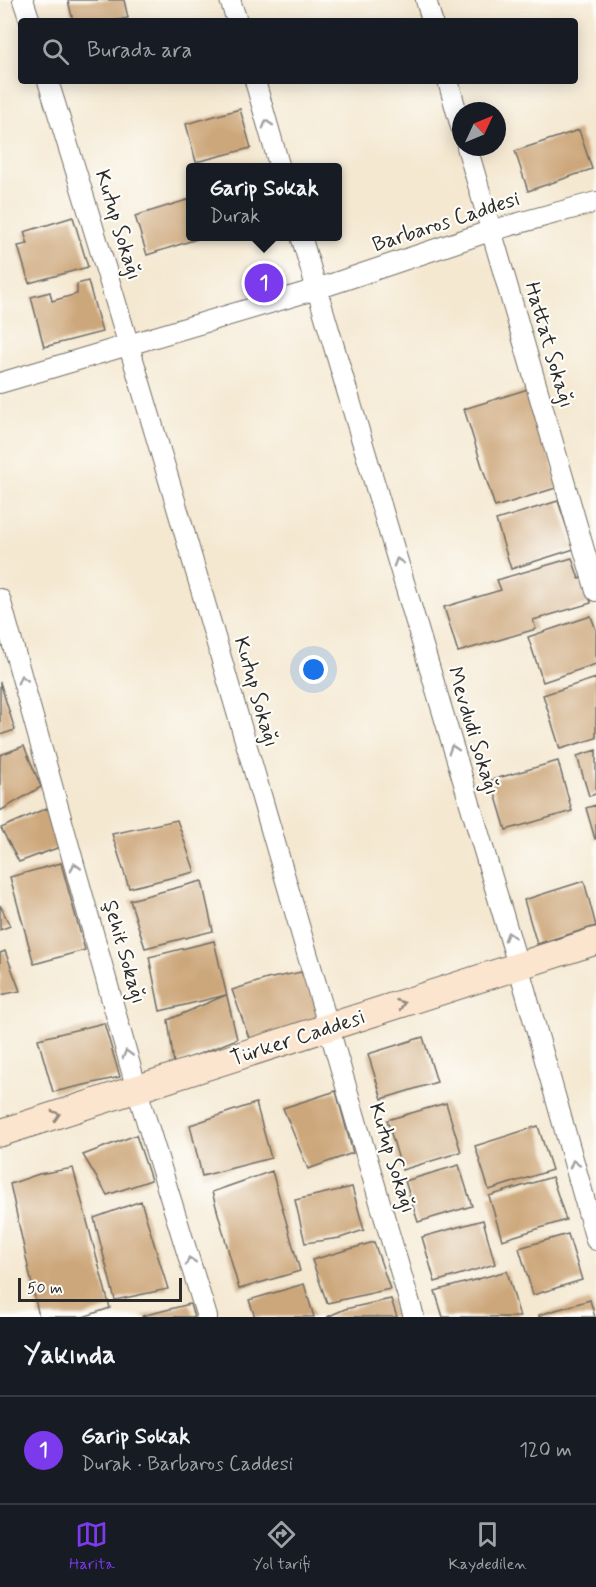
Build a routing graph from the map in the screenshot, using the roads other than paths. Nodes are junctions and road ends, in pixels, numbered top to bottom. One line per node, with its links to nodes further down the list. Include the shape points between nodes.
1 (23, 0): 4 (street)
2 (230, 0): 5 (street)
3 (426, 0): 6 (street)
4 (29, 18)
5 (236, 18)
6 (431, 18)
7 (49, 84): 17 (street, Kutup Sokağı)
8 (256, 84): 12 (street, one-way to 8)
9 (449, 84): 10 (street)
10 (454, 102)
11 (469, 156): 14 (street, Hattat Sokağı)
12 (279, 163)
13 (596, 202): 14 (street, Barbaros Caddesi)
14 (490, 231): 16 (street, Barbaros Caddesi); 19 (street, Hattat Sokağı)
15 (302, 241): 16 (street, Mevdudi Sokağı)
16 (317, 289): 17 (street, Barbaros Caddesi); 22 (street, Mevdudi Sokağı, one-way to 16)
17 (130, 344): 18 (street, Barbaros Caddesi); 23 (street, Kutup Sokağı)
18 (0, 383)
19 (596, 591)
20 (0, 599): 24 (street, Şehit Sokağı, one-way to 20)
21 (596, 941): 22 (street, Türker Caddesi)
22 (518, 965): 23 (street, Türker Caddesi, one-way to 22); 26 (street, Mevdudi Sokağı, one-way to 22)
23 (328, 1028): 24 (street, Türker Caddesi); 28 (street, Kutup Sokağı)
24 (137, 1090): 25 (street, Türker Caddesi, one-way to 24); 27 (street, Şehit Sokağı, one-way to 24)
25 (0, 1133)
26 (596, 1240)
27 (207, 1317)
28 (414, 1317)

